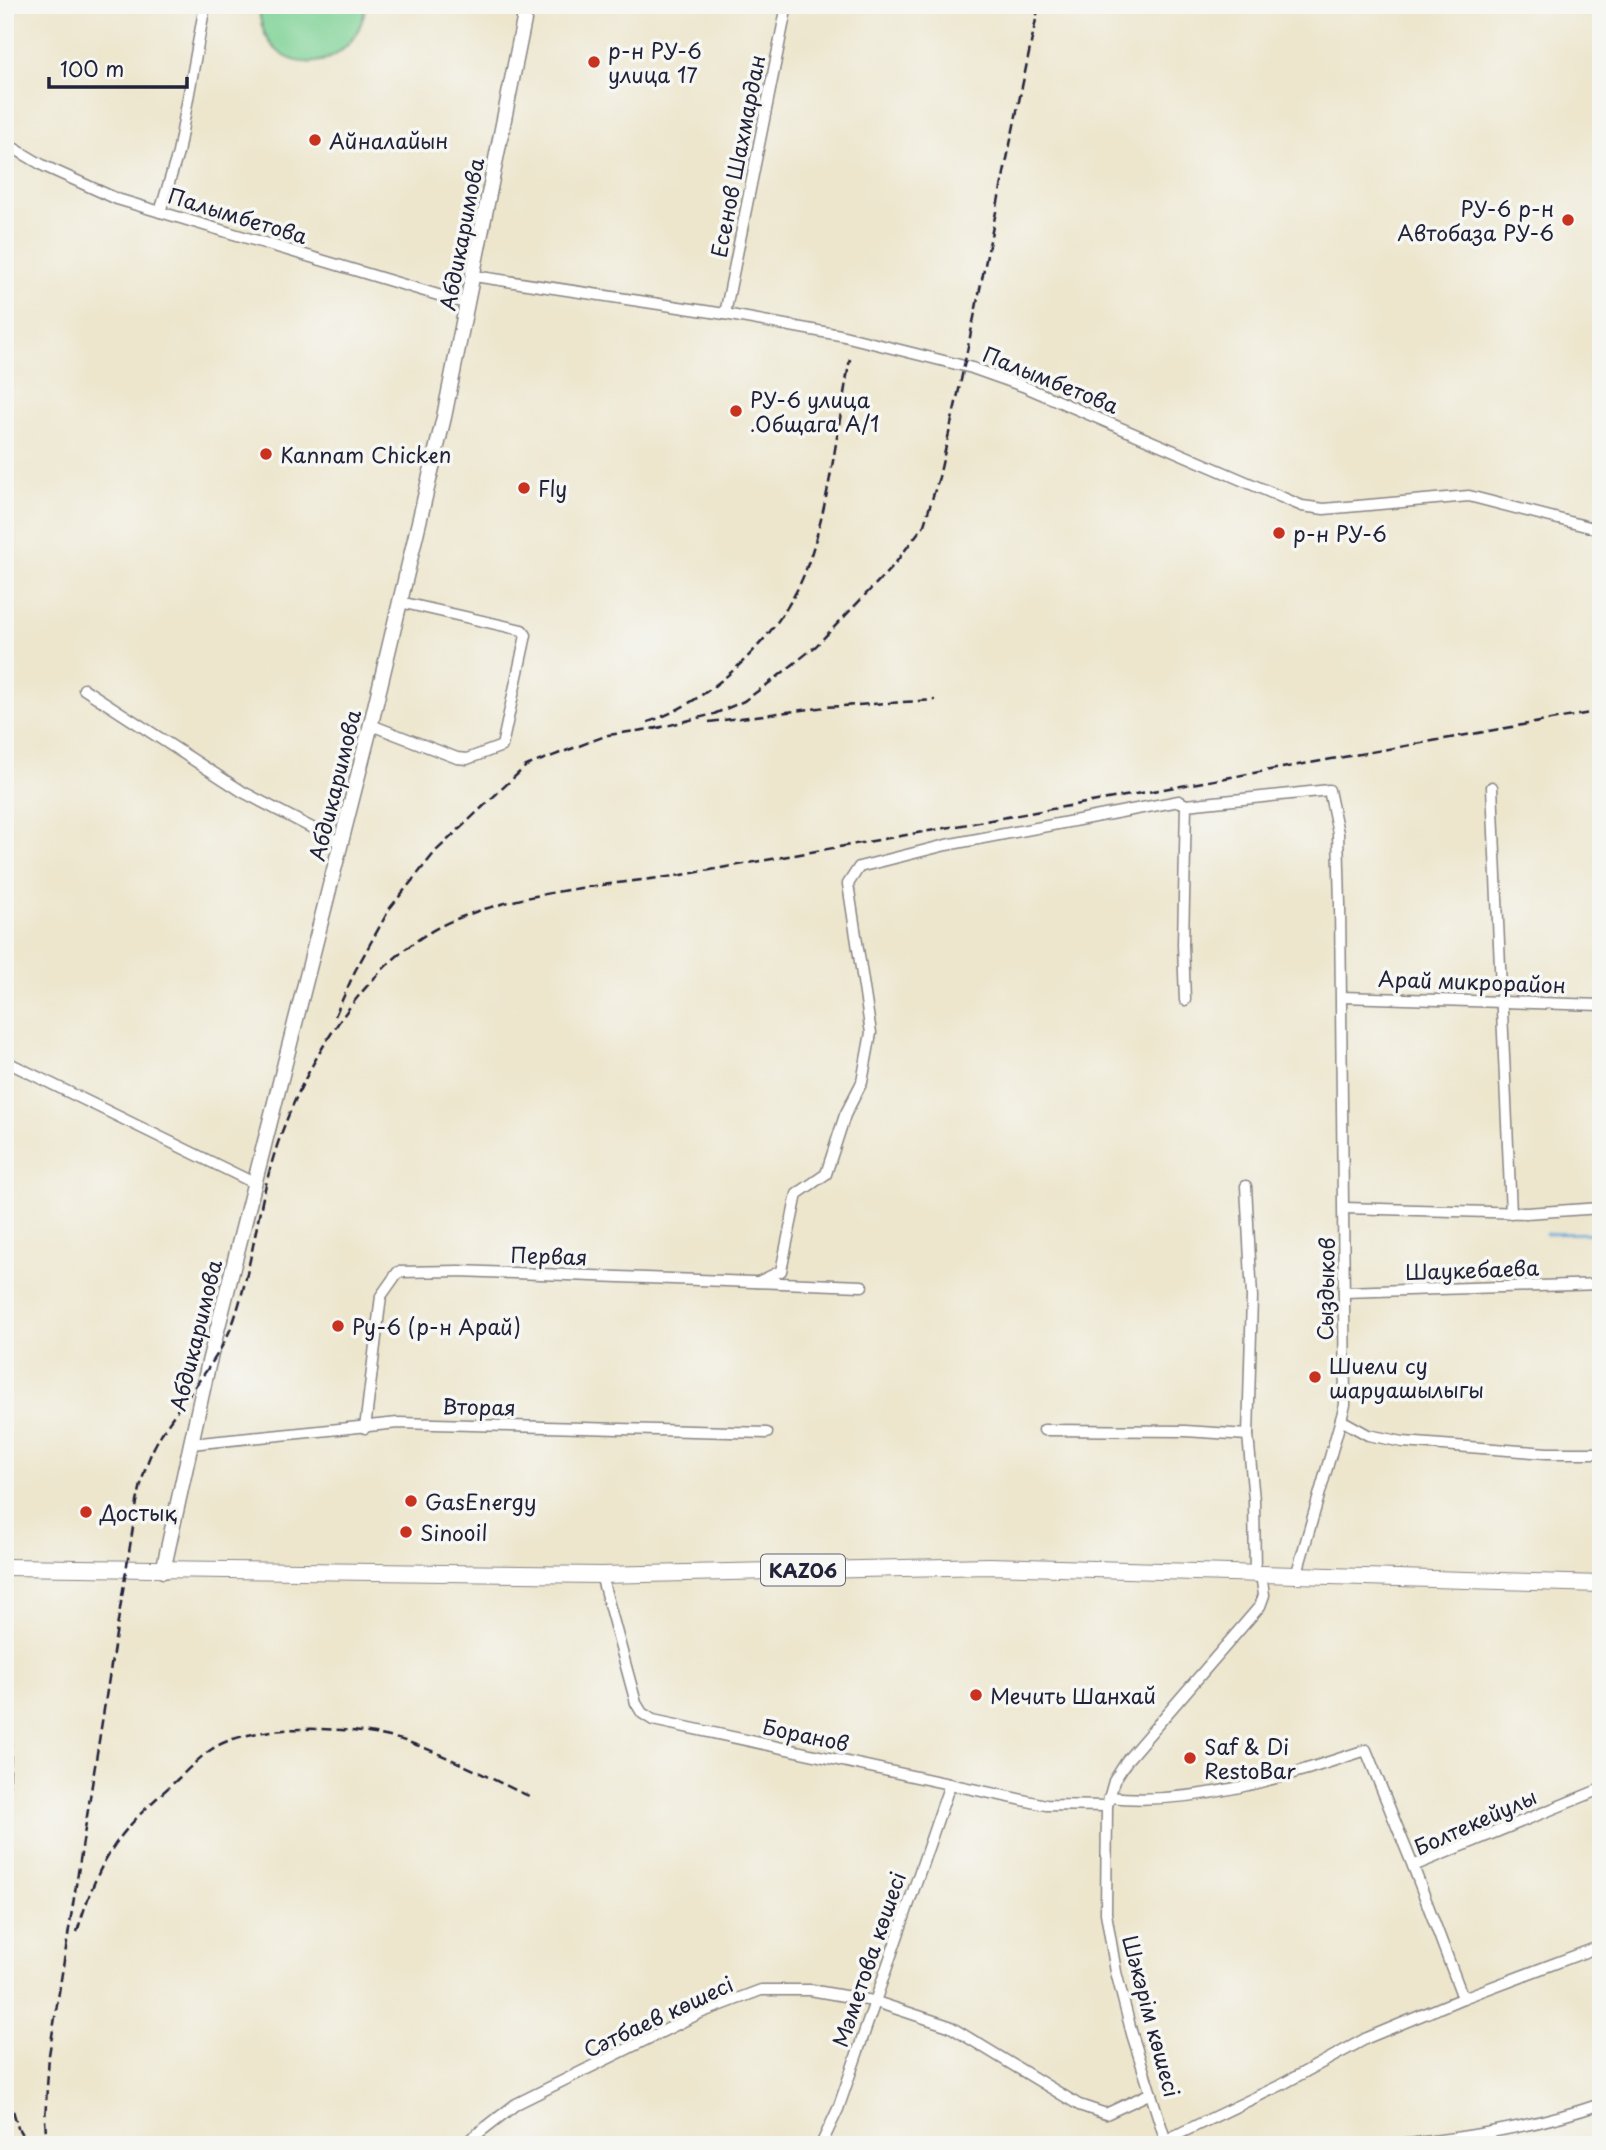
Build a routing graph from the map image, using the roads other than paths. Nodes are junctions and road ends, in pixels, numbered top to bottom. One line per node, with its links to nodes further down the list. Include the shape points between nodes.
1 (205, 5): 5 (street, via 178,153)
2 (527, 5): 6 (main road, Абдикаримова)
3 (787, 5): 8 (street, Есенов Шахмардан)
4 (5, 143): 5 (street, Палымбетова, via 56,172)
5 (160, 212): 7 (street, Палымбетова)
6 (474, 276): 7 (main road, Абдикаримова); 8 (street, Палымбетова)
7 (468, 304): 10 (main road, Абдикаримова)
8 (725, 314): 9 (street, Палымбетова, via 840,335 972,368 1302,506 1324,509 1469,496)
9 (1601, 530)
10 (400, 602): 12 (main road, Абдикаримова); 12 (street, via 522,630 526,635 502,746 467,759 457,758)
11 (84, 689): 15 (street, via 243,792)
12 (371, 725): 15 (main road, Абдикаримова)
13 (1492, 788): 18 (street)
14 (1186, 804): 16 (street, Сыздыков, via 1329,790 1338,832); 17 (street); 26 (street, via 1179,801 1046,825 859,867 848,884 871,1033 862,1082 825,1174 797,1194 781,1271)
15 (341, 843): 21 (main road, Абдикаримова)
16 (1342, 997): 18 (street, Арай микрорайон); 23 (street, Сыздыков)
17 (1185, 1000)
18 (1499, 1002): 19 (street, Арай микрорайон); 25 (street)
19 (1601, 1005)
20 (5, 1061): 21 (street)
21 (254, 1182): 35 (main road, Абдикаримова)
22 (1247, 1186): 34 (street, Шәкәрім көшесі, via 1252,1297)
23 (1344, 1208): 25 (street); 29 (street, Сыздыков)
24 (1601, 1208): 25 (street)
25 (1511, 1213)
26 (758, 1282): 28 (street, Первая); 31 (street, Первая, via 398,1272 381,1296)
27 (1601, 1284): 29 (street, Шаукебаева)
28 (862, 1286)
29 (1344, 1292): 30 (street, Сыздыков, via 1345,1405)
30 (1341, 1420): 36 (street, via 1368,1435 1403,1442); 41 (street, Сыздыков)
31 (365, 1428): 33 (street, Вторая, via 398,1423); 35 (street, Вторая)
32 (1044, 1430): 34 (street)
33 (767, 1433)
34 (1248, 1435): 39 (street, Шәкәрім көшесі)
35 (191, 1444): 38 (main road, Абдикаримова)
36 (1601, 1453)
37 (5, 1567): 38 (main road, KАZ06)
38 (163, 1571): 40 (main road, KАZ06)
39 (1258, 1574): 40 (main road, KАZ06, via 989,1566); 41 (main road, KАZ06); 45 (street, Шәкәрім көшесі, via 1264,1595 1260,1606 1128,1759)
40 (601, 1575): 43 (street, Боранов, via 636,1703 653,1720)
41 (1296, 1576): 42 (main road, KАZ06)
42 (1601, 1584)
43 (950, 1784): 45 (street, Боранов, via 1046,1805); 49 (street, Мәметова көшесі)
44 (1601, 1789): 46 (street, Болтекейулы)
45 (1108, 1801): 46 (street, Боранов, via 1199,1794 1278,1779 1366,1750); 50 (street, Шәкәрім көшесі, via 1106,1913 1116,1972)
46 (1413, 1866): 48 (street, Болтекейулы)
47 (1601, 1947): 48 (street)
48 (1463, 1998): 52 (street, via 1367,2038)
49 (873, 2001): 50 (street, Сәтбаев көшесі, via 949,2026 1079,2105 1106,2114); 53 (street, Сәтбаев көшесі, via 810,1990 761,1990 700,2013 516,2104); 54 (street, Мәметова көшесі, via 838,2109)
50 (1151, 2093): 52 (street, Шәкәрім көшесі)
51 (1601, 2104): 55 (street, via 1547,2123)
52 (1167, 2142)
53 (463, 2145)
54 (821, 2145)
55 (1397, 2145)

